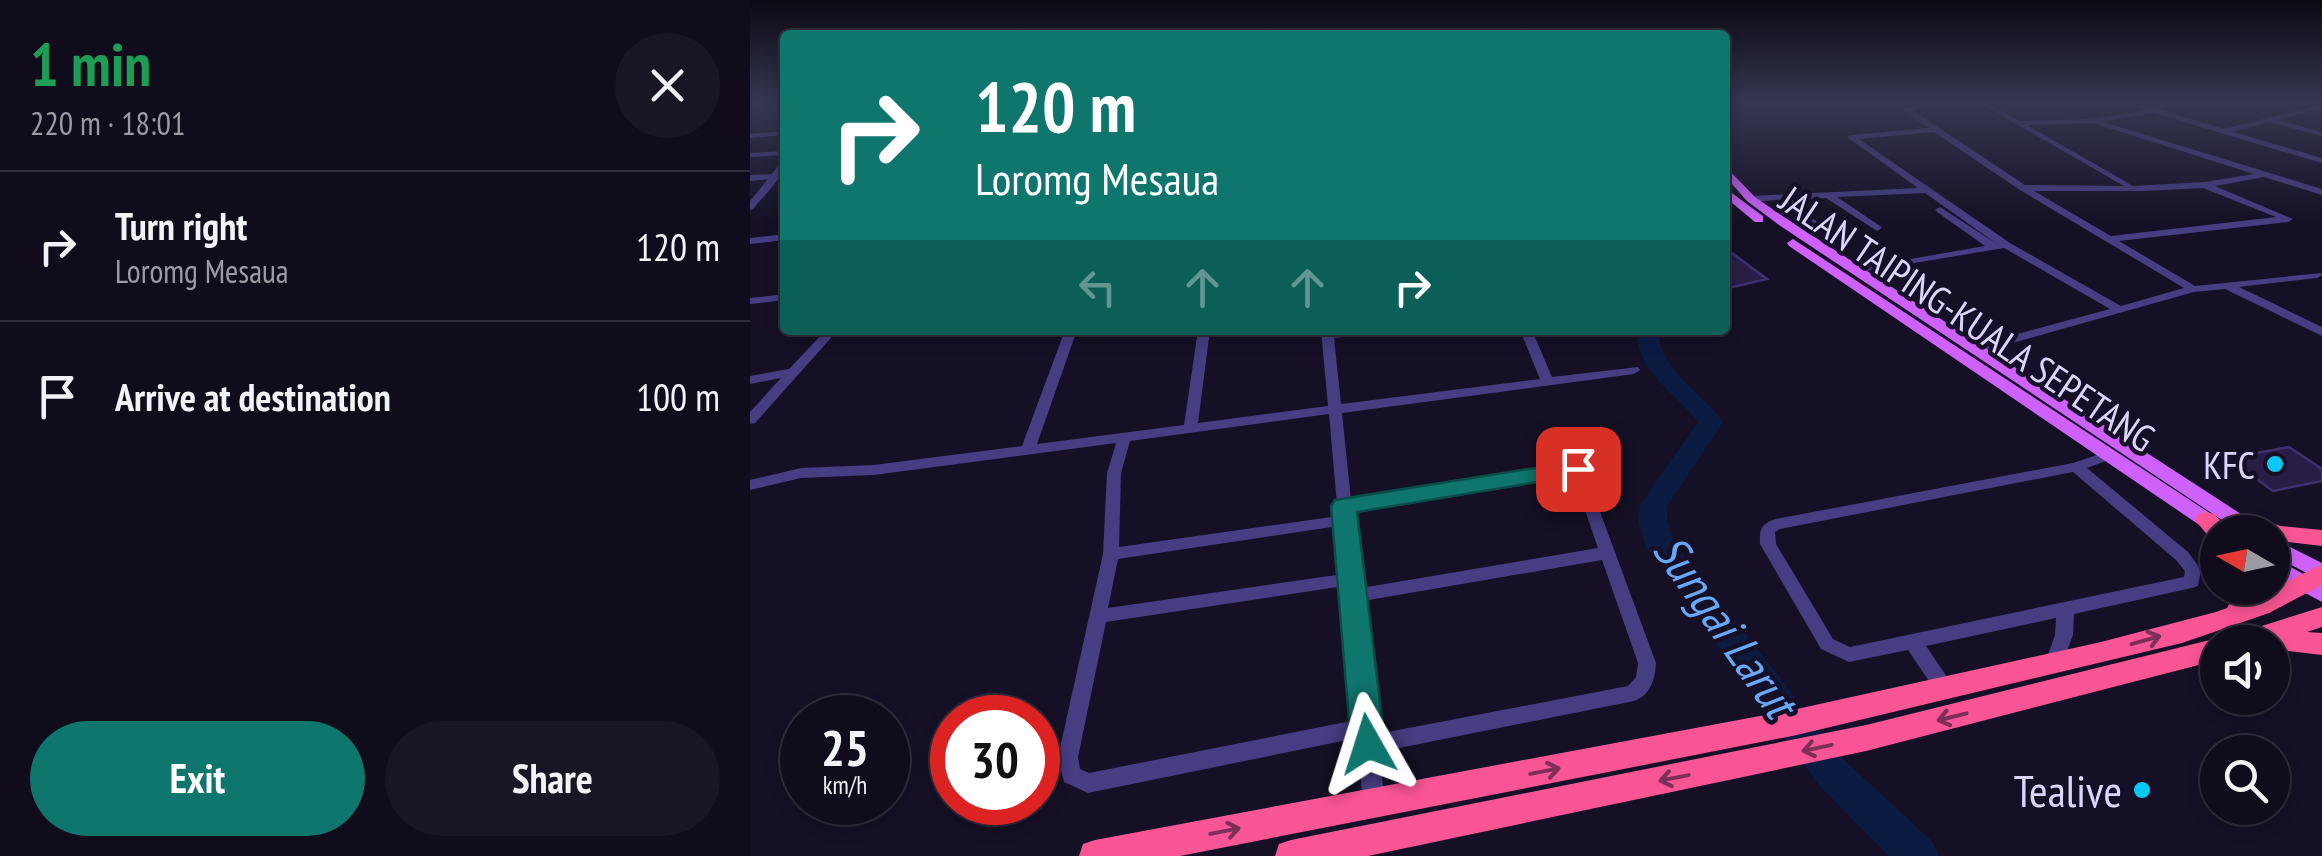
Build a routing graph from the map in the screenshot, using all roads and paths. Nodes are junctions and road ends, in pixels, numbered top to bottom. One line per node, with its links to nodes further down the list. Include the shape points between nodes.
1 (778, 142): 7 (street)
2 (1858, 142): 20 (street)
3 (1952, 142): 18 (street)
4 (2052, 142): 17 (street)
5 (2162, 142): 12 (street)
6 (2256, 142): 10 (street)
7 (770, 153): 8 (street); 9 (street)
8 (780, 153)
9 (750, 155)
10 (2322, 161)
11 (780, 170): 14 (street)
12 (2264, 174): 16 (street); 21 (street)
13 (1730, 175): 25 (main road, JALAN TAIPING-KUALA SEPETANG)
14 (776, 176): 15 (street); 26 (street)
15 (750, 178)
16 (2202, 184): 17 (street); 30 (street, via 2288,219)
17 (2130, 186): 18 (street)
18 (2023, 188): 30 (street)
19 (1912, 190): 20 (street); 23 (street); 33 (street)
20 (1927, 190): 32 (street)
21 (2322, 192)
22 (1730, 195): 57 (main road, JALAN TAIPING-KUALA SEPETANG)
23 (1828, 195): 24 (street); 27 (street)
24 (1780, 198): 25 (street); 28 (street)
25 (1751, 199): 34 (main road, JALAN TAIPING-KUALA SEPETANG)
26 (750, 207)
27 (1876, 228)
28 (1829, 235)
29 (780, 238): 31 (street)
30 (2109, 239): 37 (street)
31 (750, 241)
32 (2006, 245): 33 (street); 40 (street)
33 (1992, 247): 34 (street)
34 (1858, 271): 47 (main road, JALAN TAIPING-KUALA SEPETANG)
35 (2316, 275): 36 (street)
36 (2225, 285): 37 (street); 41 (street)
37 (2194, 288): 40 (street)
38 (780, 297): 39 (street)
39 (750, 301)
40 (2119, 310): 47 (street)
41 (2322, 332)
42 (827, 335): 49 (street)
43 (1069, 335): 56 (street)
44 (1203, 335): 54 (street)
45 (1328, 335): 52 (street)
46 (1528, 335): 51 (street)
47 (1977, 349): 62 (main road, JALAN TAIPING-KUALA SEPETANG)
48 (1634, 370): 51 (street)
49 (789, 373): 50 (street); 53 (street)
50 (750, 380)
51 (1546, 381): 52 (street)
52 (1334, 411): 54 (street); 60 (street)
53 (750, 420)
54 (1190, 430): 55 (street)
55 (1124, 438): 56 (street); 66 (street, via 1114,473)
56 (1028, 450): 59 (street, via 801,473)
57 (2109, 456): 58 (street); 61 (main road, JALAN TAIPING-KUALA SEPETANG)
58 (2076, 467): 72 (street, via 2194,570 2192,582); 77 (street, via 1767,530 1768,544 1827,644 1849,655)
59 (750, 485)
60 (1344, 513): 65 (street, via 1578,469); 66 (street); 70 (street)
61 (2207, 515)
62 (2210, 515)
63 (2290, 535): 64 (highway)
64 (2322, 538)
65 (1606, 553): 70 (street); 84 (street, via 1647,663 1634,693)
66 (1111, 554): 74 (street)
67 (2290, 561): 69 (main road)
68 (2290, 573): 69 (main road)
69 (2317, 584): 73 (highway)
70 (1352, 587): 74 (street); 84 (street)
71 (2242, 605): 73 (highway)
72 (2064, 609): 77 (street); 81 (street)
73 (2237, 614): 81 (highway, one-way to 73)
74 (1098, 616): 84 (street, via 1068,757 1070,775 1088,783)
75 (2322, 617): 76 (highway)
76 (2290, 628)
77 (1912, 641): 82 (street)
78 (2290, 642): 79 (highway)
79 (2322, 644)
80 (2200, 653): 83 (highway, one-way to 83)
81 (2054, 664): 82 (highway)
82 (1946, 690): 83 (highway)
83 (1859, 725): 85 (highway)
84 (1367, 736): 86 (street)
85 (1763, 744): 86 (highway, one-way to 85); 87 (highway, one-way to 87)
86 (1374, 803): 88 (highway, one-way to 86)
87 (1304, 855)
88 (1095, 856)

